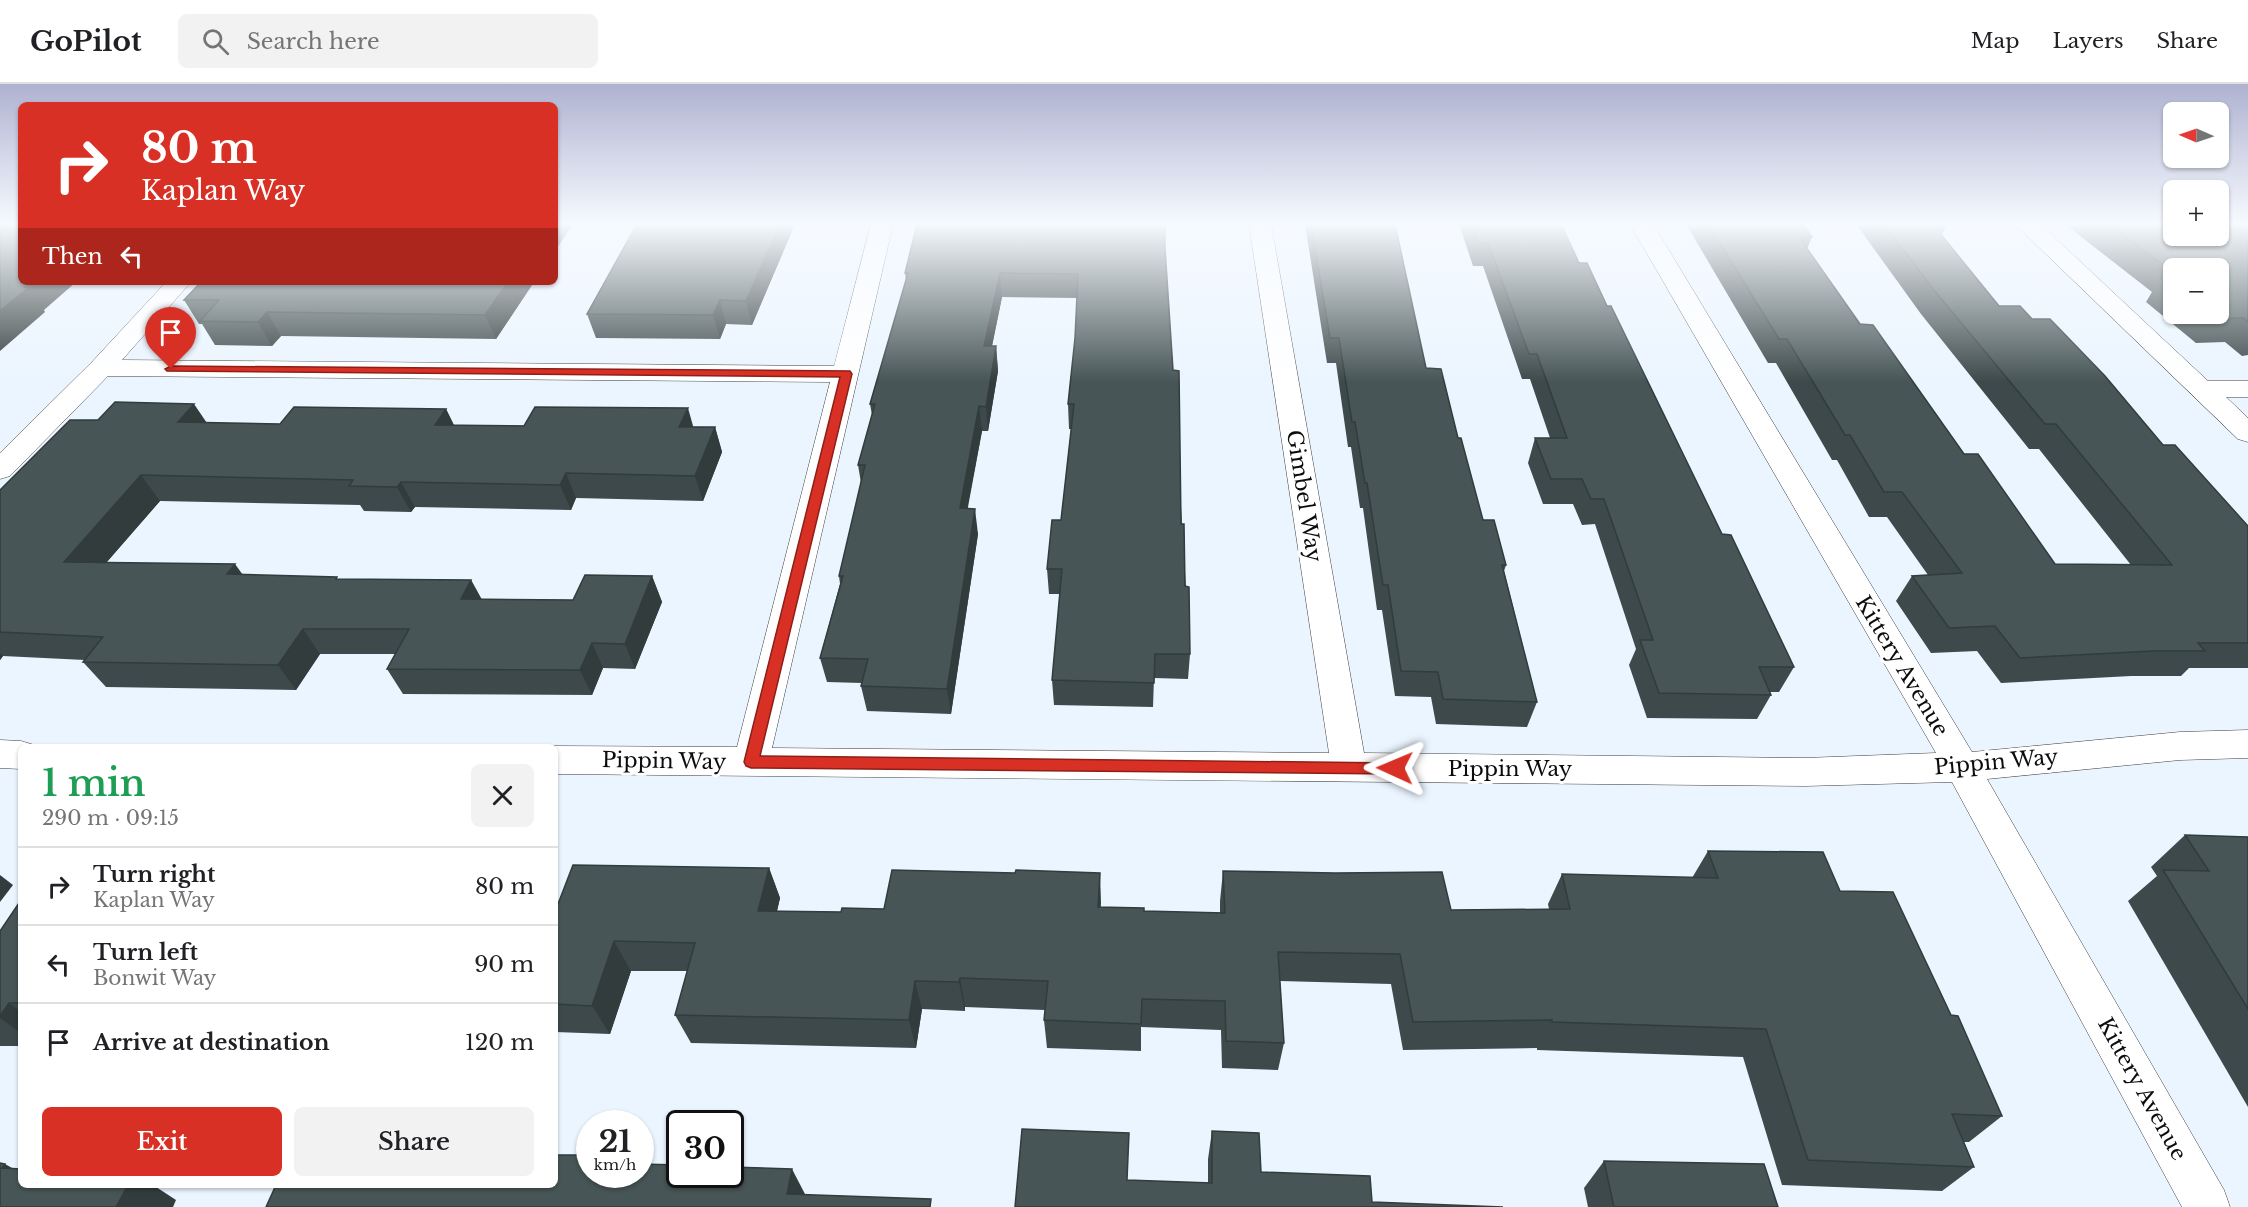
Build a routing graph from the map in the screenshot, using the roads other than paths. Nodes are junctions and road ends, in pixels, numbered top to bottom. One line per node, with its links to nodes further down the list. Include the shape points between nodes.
1 (869, 276): 7 (street)
2 (1269, 276): 18 (street, Gimbel Way)
3 (1672, 276): 17 (street, Kittery Avenue)
4 (2082, 276): 8 (street)
5 (175, 285): 6 (street)
6 (101, 368): 7 (street); 11 (street)
7 (846, 374): 16 (street)
8 (2201, 389): 9 (street); 10 (street)
9 (2248, 389)
10 (2248, 433)
11 (0, 470)
12 (2248, 744): 17 (street, Pippin Way, via 2180,746)
13 (0, 754): 14 (street)
14 (18, 755)
15 (558, 760): 16 (street, Pippin Way)
16 (751, 762): 18 (street, Pippin Way)
17 (1962, 767): 18 (street, Pippin Way, via 1805,772); 19 (street, Kittery Avenue)
18 (1349, 768)
19 (2207, 1207)

